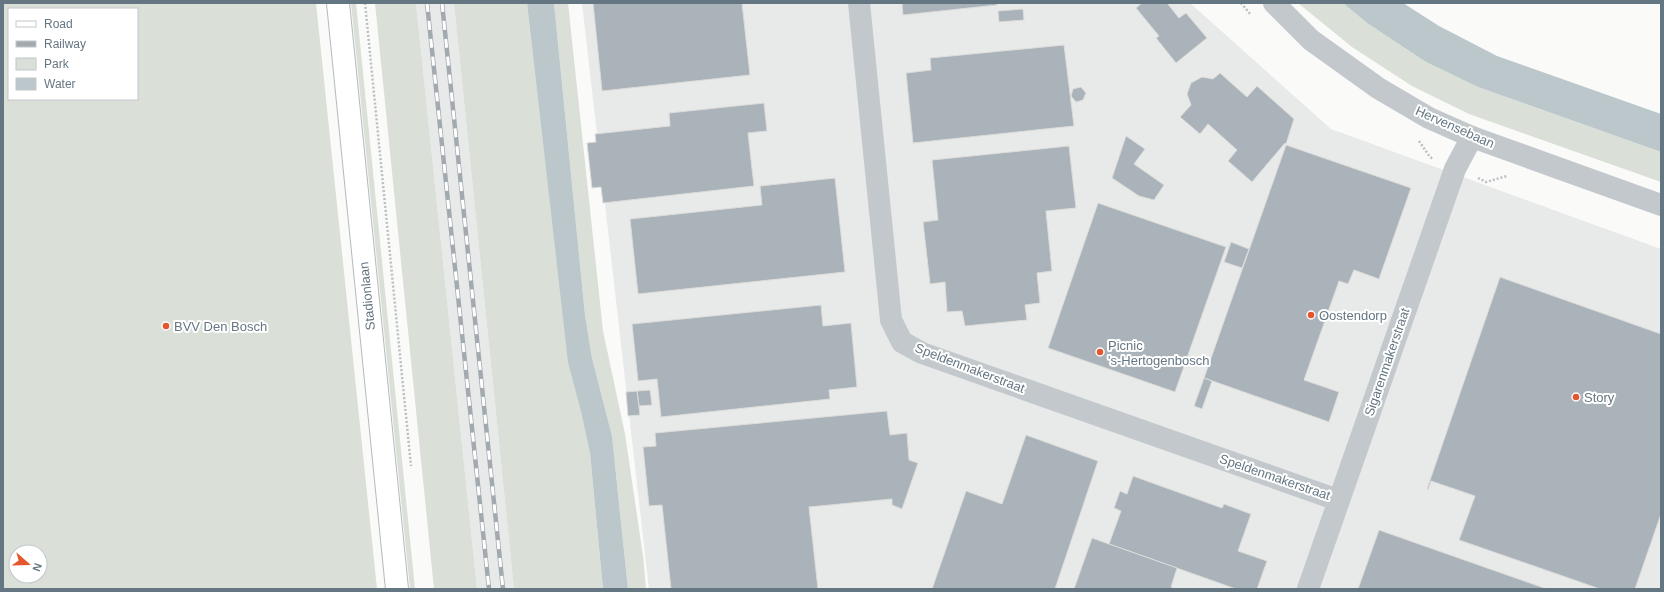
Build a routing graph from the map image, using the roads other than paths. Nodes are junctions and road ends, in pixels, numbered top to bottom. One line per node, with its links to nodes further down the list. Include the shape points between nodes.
1 (338, 3): 7 (main road, Stadionlaan)
2 (859, 3): 6 (street, Speldenmakerstraat, via 891,320 902,342 922,353)
3 (1274, 3): 4 (street, Hervensebaan, via 1311,40 1378,88 1430,118)
4 (1472, 137): 5 (street, Hervensebaan); 6 (street, Sigarenmakerstraat, via 1455,169)
5 (1661, 205)
6 (1338, 500): 8 (street, Sigarenmakerstraat)
7 (397, 589)
8 (1308, 589)

